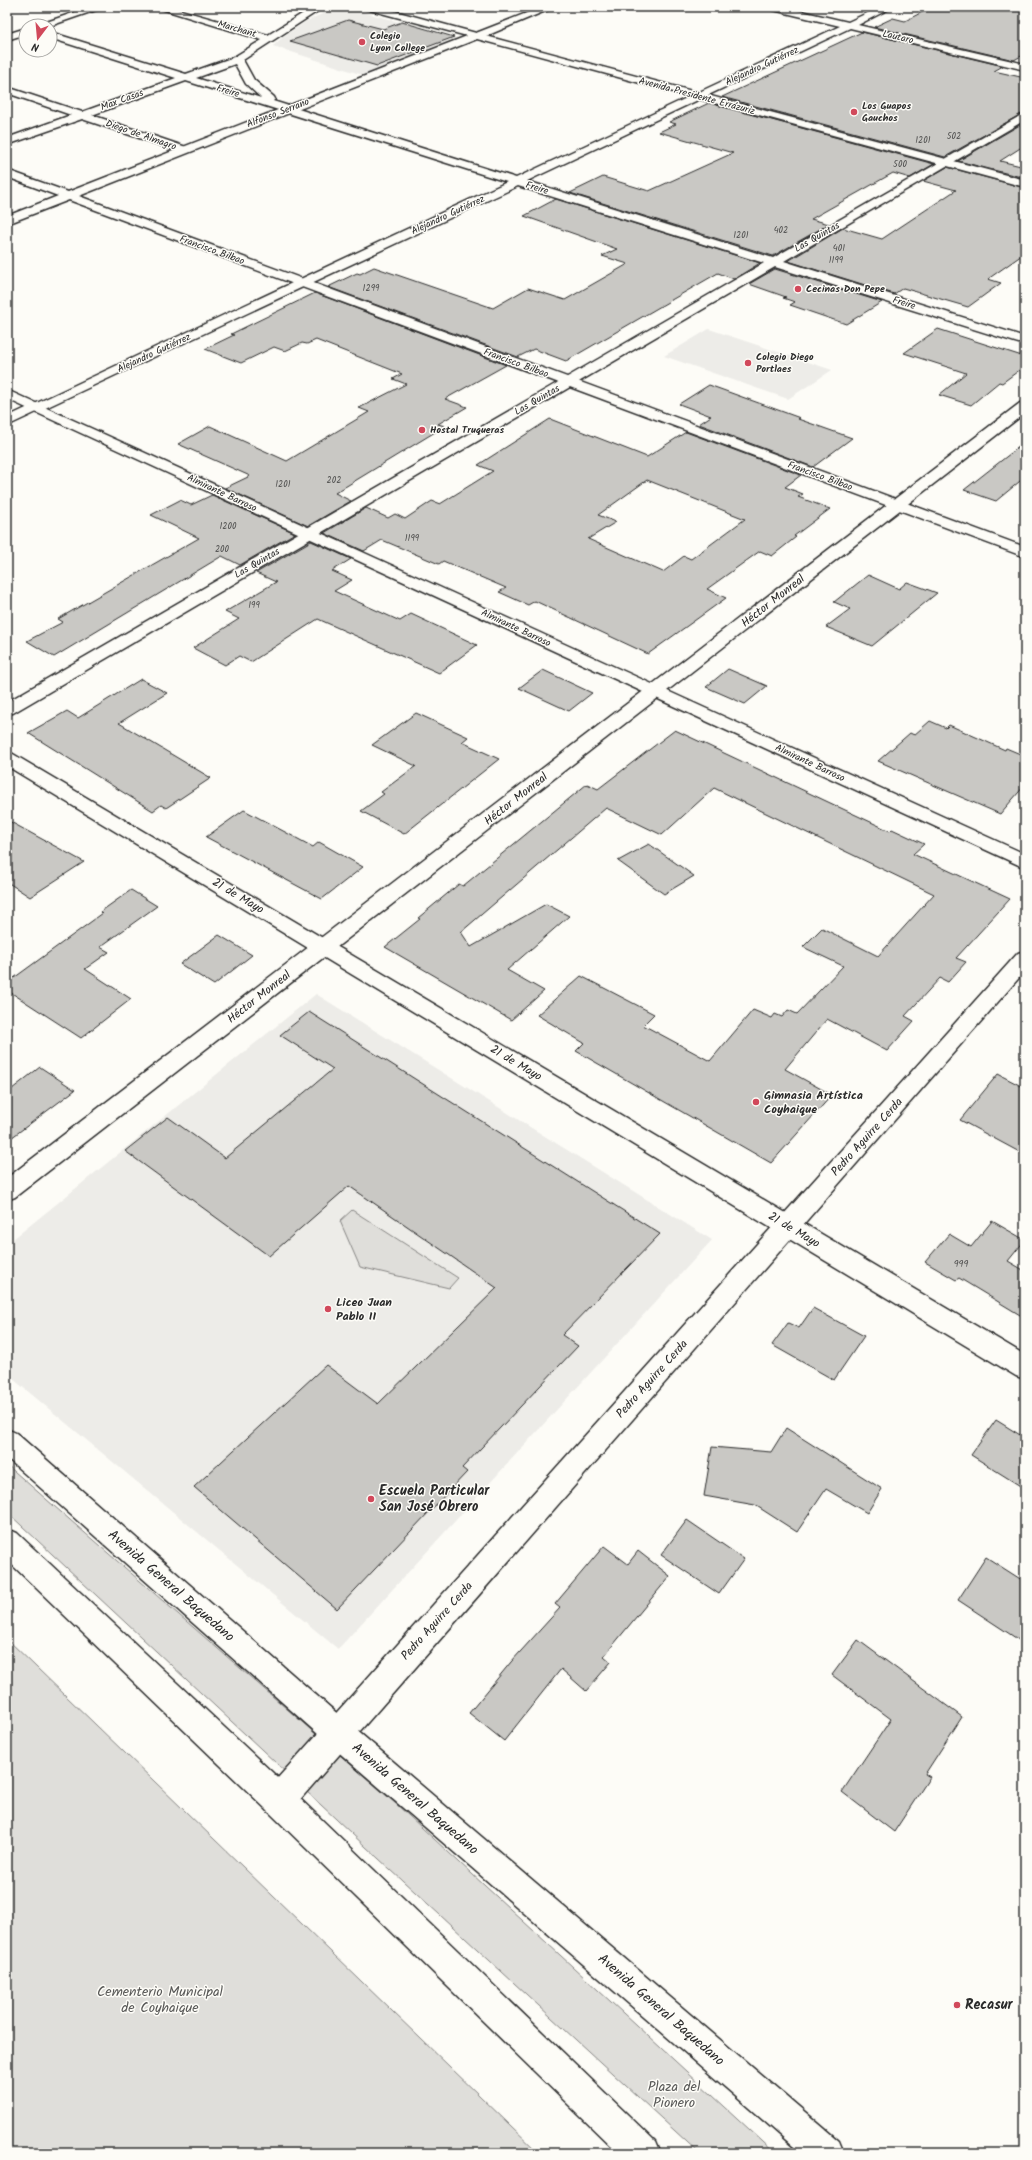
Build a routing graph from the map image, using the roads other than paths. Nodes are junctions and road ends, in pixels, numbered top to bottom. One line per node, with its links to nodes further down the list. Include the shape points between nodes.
1 (100, 7): 8 (street)
2 (160, 7): 14 (street, Marchant)
3 (319, 7): 14 (street, Max Casas)
4 (369, 7): 11 (street, Avenida Presidente Errázuriz)
5 (550, 7): 11 (street, Alfonso Serrano)
6 (772, 7): 9 (street, Lautaro)
7 (888, 7): 9 (street, Alejandro Gutiérrez)
8 (58, 20)
9 (849, 25): 16 (street, Lautaro); 19 (street, Alejandro Gutiérrez)
10 (18, 34): 12 (street)
11 (476, 36): 19 (street, Avenida Presidente Errázuriz); 20 (street, Alfonso Serrano)
12 (7, 37)
13 (58, 37): 17 (street, Freire)
14 (267, 38): 15 (street, Max Casas)
15 (238, 59): 17 (street, Max Casas); 20 (street, via 245,78 258,92)
16 (1025, 67)
17 (186, 77): 20 (street, Freire); 21 (street, Max Casas)
18 (7, 90): 21 (street, Diego de Almagro)
19 (699, 96): 25 (street, Avenida Presidente Errázuriz); 27 (street, Alejandro Gutiérrez)
20 (288, 110): 24 (street, Alfonso Serrano); 27 (street, Freire)
21 (82, 115): 23 (street, Max Casas); 24 (street, Diego de Almagro)
22 (1025, 116): 25 (street, Las Quintas)
23 (7, 142)
24 (185, 150): 29 (street, Alfonso Serrano)
25 (944, 162): 28 (street, Avenida Presidente Errázuriz); 31 (street, Las Quintas)
26 (7, 173): 29 (street, Francisco Bilbao)
27 (518, 182): 31 (street, Freire); 32 (street, Alejandro Gutiérrez)
28 (1025, 184)
29 (68, 196): 30 (street, Alfonso Serrano); 32 (street, Francisco Bilbao)
30 (7, 220)
31 (774, 262): 33 (street, Freire); 34 (street, Las Quintas)
32 (302, 283): 34 (street, Francisco Bilbao); 37 (street, Alejandro Gutiérrez)
33 (1025, 341)
34 (568, 382): 39 (street, Francisco Bilbao); 40 (street, Las Quintas)
35 (7, 394): 37 (street, Almirante Barroso)
36 (1025, 406): 39 (street, Héctor Monreal)
37 (37, 408): 38 (street, Alejandro Gutiérrez); 40 (street, Almirante Barroso)
38 (7, 422)
39 (897, 505): 41 (street, Francisco Bilbao); 42 (street, Héctor Monreal)
40 (309, 533): 42 (street, Almirante Barroso); 43 (street, Las Quintas)
41 (1025, 552)
42 (655, 692): 45 (street, Almirante Barroso); 46 (street, Héctor Monreal)
43 (7, 709)
44 (7, 758): 46 (street, 21 de Mayo)
45 (1025, 862)
46 (323, 948): 48 (street, Héctor Monreal); 49 (street, 21 de Mayo)
47 (1025, 958): 49 (street, Pedro Aguirre Cerda)
48 (7, 1191)
49 (788, 1226): 50 (street, 21 de Mayo); 53 (street, Pedro Aguirre Cerda)
50 (1025, 1368)
51 (7, 1441): 53 (street, Avenida General Baquedano)
52 (7, 1542): 54 (street)
53 (338, 1733): 54 (street, Pedro Aguirre Cerda); 56 (street, Avenida General Baquedano)
54 (279, 1800): 55 (street)
55 (643, 2153)
56 (827, 2153)

